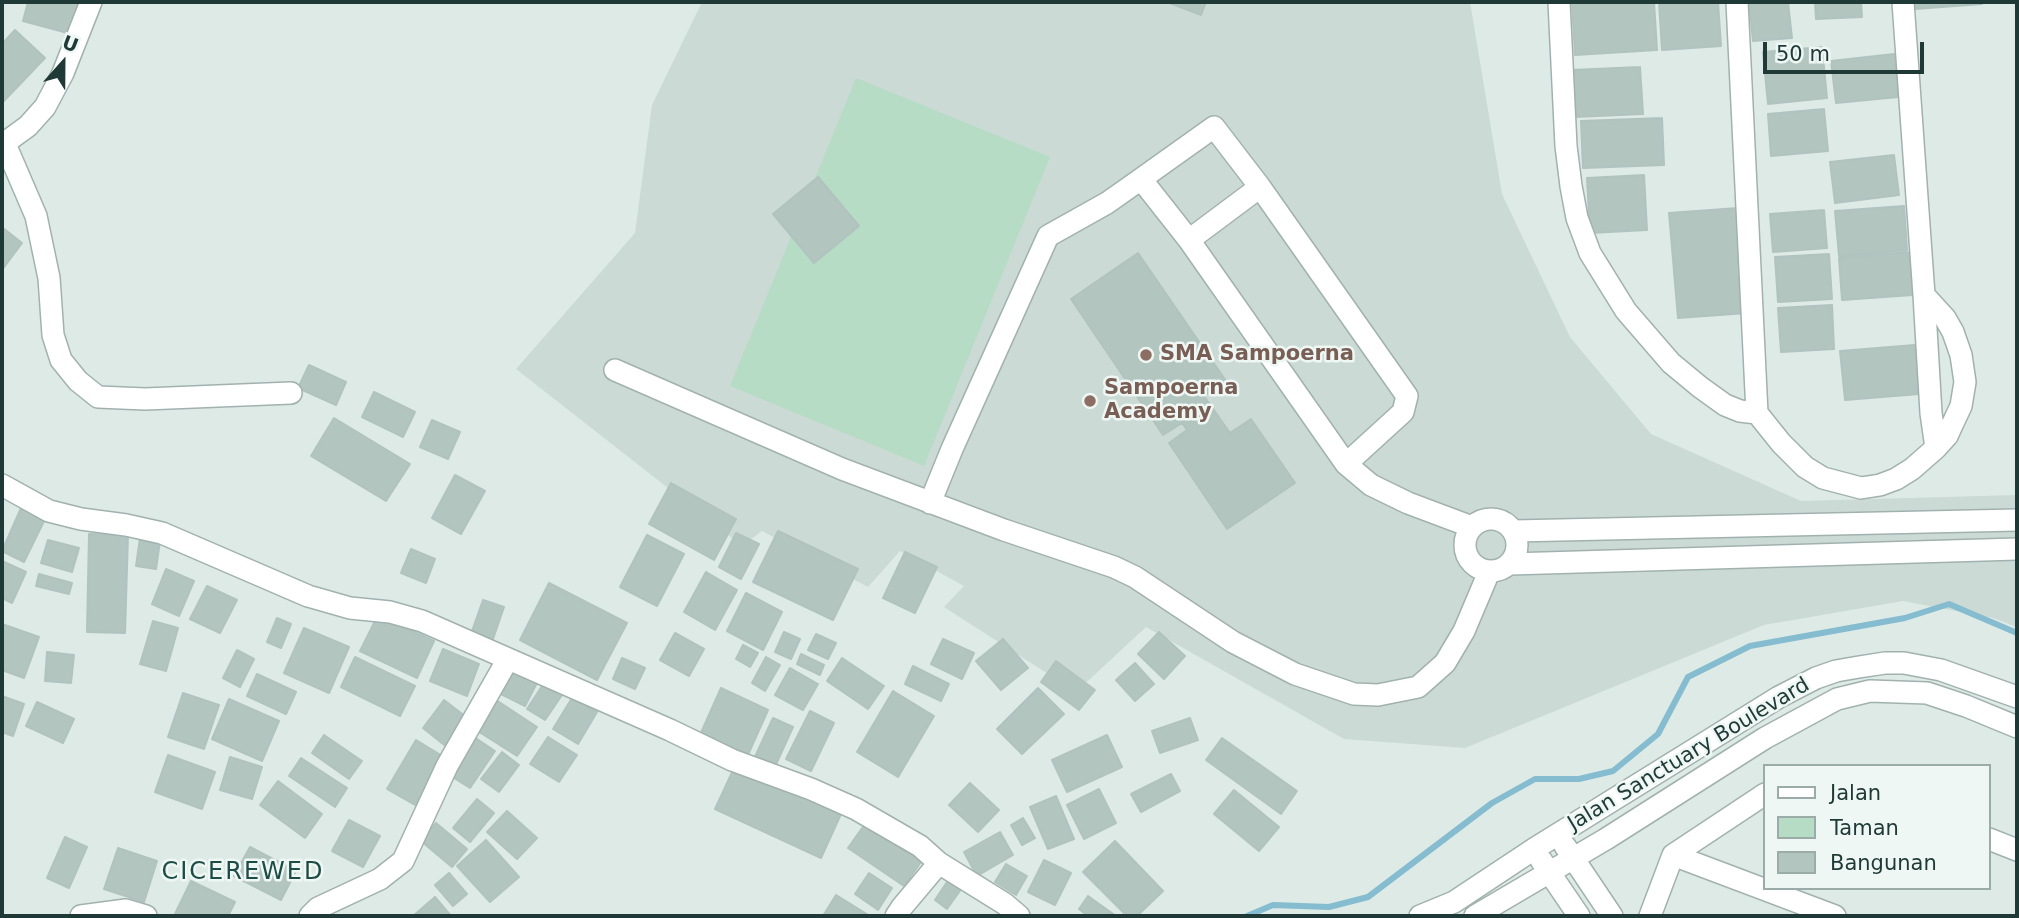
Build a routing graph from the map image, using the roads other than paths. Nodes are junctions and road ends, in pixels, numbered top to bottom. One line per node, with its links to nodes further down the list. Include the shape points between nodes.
1 (91, 2): 5 (street, via 44,107)
2 (1559, 2): 12 (street, via 1566,146 1577,218 1590,253 1626,311 1671,363 1725,405)
3 (1737, 2): 12 (street)
4 (1903, 2): 9 (street)
5 (3, 145): 11 (street, via 36,216 53,335 61,360 78,381 98,397)
6 (1141, 179): 7 (street, via 1214,127); 8 (street); 16 (street, via 1048,236)
7 (1260, 187): 8 (street); 14 (street, via 1407,396 1402,412)
8 (1189, 240): 14 (street)
9 (1924, 295): 13 (street); 13 (street, via 1953,332 1965,382 1961,406)
10 (615, 370): 16 (street)
11 (291, 393)
12 (1757, 414): 13 (street, via 1805,467 1823,478 1861,488 1880,485 1912,469)
13 (1936, 448)
14 (1346, 464): 18 (street, via 1371,485)
15 (2, 485): 23 (street, via 49,511 162,533 308,596 422,621)
16 (930, 503): 22 (street, via 1114,567 1233,642 1295,674 1354,694 1378,695 1418,687 1445,663 1464,632)
17 (2017, 520): 19 (street)
18 (1472, 527): 19 (street, via 1494,519); 22 (street, via 1466,537 1467,555)
19 (1514, 531): 21 (street, via 1518,548)
20 (2017, 549): 21 (street)
21 (1510, 564): 22 (street)
22 (1489, 572)
23 (508, 659): 33 (street, via 732,760 856,809 920,846); 39 (street, via 447,766 403,861 380,879)
24 (2017, 697): 27 (street, Jalan Sanctuary Boulevard, via 1919,665 1885,663 1836,671 1789,691)
25 (2017, 727): 32 (street, Jalan Sanctuary Boulevard, via 1927,693 1870,691 1837,699 1765,738)
26 (1764, 795): 31 (street)
27 (1558, 835): 29 (street, Jalan Sanctuary Boulevard); 32 (street)
28 (1991, 840): 30 (street)
29 (1534, 849): 34 (street); 42 (street, Jalan Sanctuary Boulevard, via 1454,902)
30 (2017, 850)
31 (1673, 855): 35 (street); 46 (street)
32 (1573, 858): 34 (street, Jalan Sanctuary Boulevard); 45 (street)
33 (939, 863): 40 (street); 41 (street)
34 (1549, 872): 43 (street, Jalan Sanctuary Boulevard); 44 (street)
35 (1764, 889)
36 (1766, 890): 47 (street)
37 (81, 916): 38 (street, via 126,909)
38 (146, 916)
39 (310, 916)
40 (896, 916)
41 (1019, 916)
42 (1420, 916)
43 (1475, 916)
44 (1578, 916)
45 (1612, 916)
46 (1650, 916)
47 (1835, 916)

